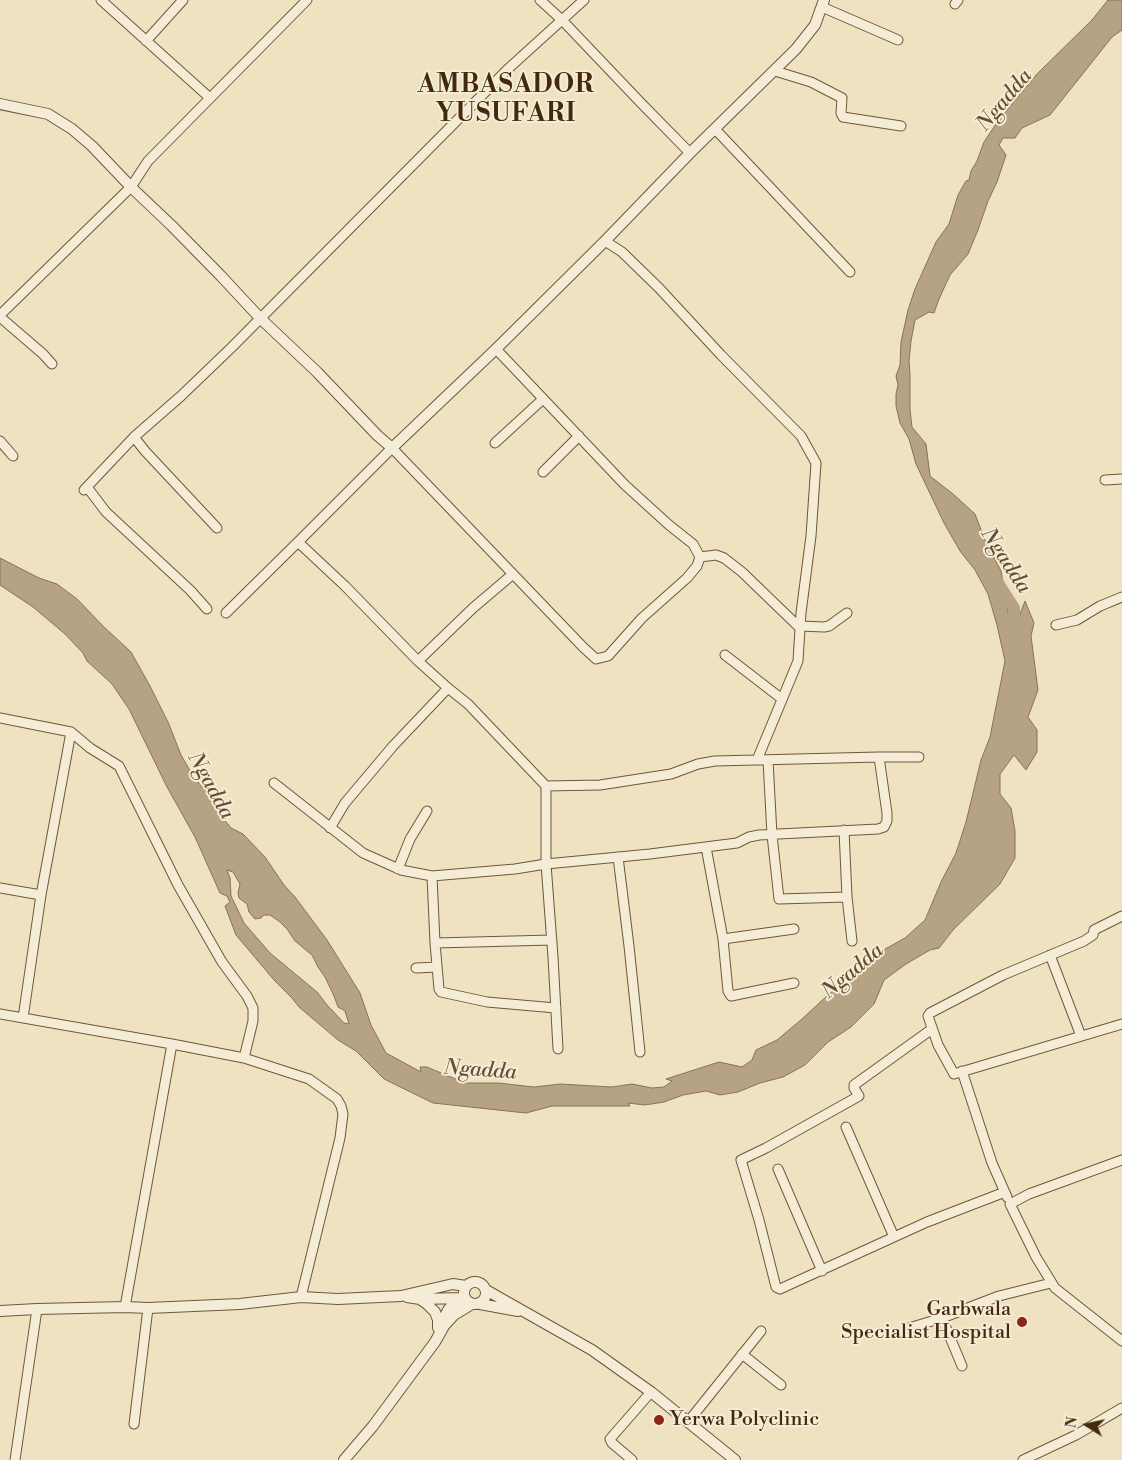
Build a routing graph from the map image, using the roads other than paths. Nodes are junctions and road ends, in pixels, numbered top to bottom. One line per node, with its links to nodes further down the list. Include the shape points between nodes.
1 (101, 0): 9 (street)
2 (183, 0): 9 (street)
3 (307, 0): 11 (street)
4 (540, 0): 7 (street)
5 (584, 0): 7 (street)
6 (823, 3): 8 (street); 10 (street, via 815,25)
7 (562, 20): 15 (street); 20 (street, via 455,121)
8 (898, 40)
9 (146, 41): 11 (street)
10 (775, 71): 13 (street, via 811,82 842,98 843,117); 14 (street)
11 (210, 98): 16 (street, via 148,160)
12 (0, 104): 16 (street, via 48,114 72,129)
13 (901, 126)
14 (716, 129): 15 (street); 18 (street)
15 (690, 153): 17 (street)
16 (131, 187): 19 (street); 20 (street)
17 (605, 241): 21 (street); 42 (street, via 622,252 659,288 801,436 810,452 816,464)
18 (850, 272)
19 (0, 316): 22 (street)
20 (260, 318): 25 (street); 28 (street)
21 (496, 349): 23 (street); 28 (street)
22 (52, 364)
23 (543, 399): 24 (street); 27 (street)
24 (578, 436): 30 (street); 35 (street, via 625,485 693,544)
25 (134, 437): 33 (street); 38 (street, via 86,489)
26 (0, 441): 29 (street)
27 (495, 443)
28 (392, 448): 34 (street); 36 (street)
29 (13, 456)
30 (543, 472)
31 (1122, 478): 32 (street)
32 (1105, 480)
33 (218, 528)
34 (298, 542): 39 (street); 44 (street)
35 (700, 557): 36 (street, via 687,578 642,618 608,656 596,659); 42 (street, via 716,554 724,558)
36 (514, 574): 44 (street)
37 (1122, 597): 41 (street, via 1077,620)
38 (208, 609)
39 (226, 613)
40 (846, 613): 42 (street, via 829,626)
41 (1056, 625)
42 (800, 627): 46 (street, via 798,661)
43 (725, 655): 46 (street)
44 (418, 661): 45 (street)
45 (448, 688): 54 (street, via 468,704); 56 (street, via 393,746 345,803)
46 (782, 699): 51 (street)
47 (0, 718): 48 (street)
48 (71, 732): 65 (street); 86 (street, via 119,766 178,885 222,962 247,996 253,1008 254,1021)
49 (879, 757): 50 (street); 52 (street); 57 (street, via 887,821 878,829)
50 (920, 757)
51 (757, 760): 52 (street); 54 (street, via 715,761 671,774 600,785)
52 (768, 760): 58 (street)
53 (274, 783): 56 (street)
54 (546, 786): 61 (street)
55 (427, 811): 62 (street, via 410,839)
56 (330, 828): 62 (street, via 363,853)
57 (844, 830): 58 (street); 66 (street)
58 (772, 835): 59 (street); 66 (street, via 779,899)
59 (706, 847): 60 (street); 69 (street)
60 (618, 857): 61 (street); 85 (street)
61 (546, 864): 63 (street, via 515,870); 70 (street)
62 (398, 869): 63 (street)
63 (432, 876): 72 (street)
64 (0, 888): 65 (street)
65 (41, 895): 79 (street)
66 (847, 897): 71 (street)
67 (1122, 916): 73 (street, via 1094,930 1093,935 1084,941)
68 (794, 929): 69 (street)
69 (723, 939): 76 (street, via 731,996)
70 (552, 940): 72 (street); 77 (street)
71 (852, 940)
72 (435, 943): 74 (street)
73 (1050, 955): 81 (street, via 930,1013); 82 (street)
74 (437, 967): 75 (street); 77 (street, via 439,990 444,993 487,1002)
75 (416, 968)
76 (794, 982)
77 (556, 1008): 84 (street)
78 (0, 1014): 79 (street)
79 (23, 1018): 83 (street)
80 (1122, 1024): 82 (street)
81 (932, 1028): 87 (street, via 954,1074); 94 (street, via 854,1085 859,1096 741,1160 776,1287 780,1289)
82 (1081, 1036): 87 (street)
83 (172, 1044): 86 (street); 102 (street)
84 (558, 1049)
85 (640, 1052)
86 (244, 1058): 99 (street, via 309,1079 337,1099 343,1114)
87 (962, 1071): 91 (street, via 992,1163)
88 (846, 1127): 93 (street)
89 (1122, 1160): 92 (street)
90 (778, 1169): 94 (street)
91 (1005, 1192): 92 (street); 93 (street)
92 (1010, 1204): 95 (street)
93 (894, 1237): 94 (street)
94 (822, 1270)
95 (1051, 1283): 107 (street, via 999,1296); 111 (street)
96 (466, 1286): 97 (street, via 477,1282); 98 (street, via 453,1284); 101 (street, via 464,1294)
97 (486, 1290): 101 (street, via 485,1298); 106 (street)
98 (401, 1296): 99 (street); 100 (street)
99 (301, 1297): 103 (street, via 240,1304)
100 (420, 1299): 101 (street); 109 (street, via 435,1312)
101 (470, 1301): 106 (street); 109 (street, via 454,1302); 112 (street, via 444,1326)
102 (125, 1307): 103 (street); 104 (street)
103 (148, 1308): 119 (street)
104 (37, 1309): 105 (street); 120 (street)
105 (0, 1311)
106 (529, 1313): 116 (street, via 592,1350)
107 (942, 1318): 108 (street); 114 (street)
108 (910, 1328)
109 (437, 1330): 112 (street)
110 (761, 1331): 113 (street)
111 (1122, 1341)
112 (435, 1342): 121 (street)
113 (742, 1354): 115 (street); 118 (street)
114 (962, 1366)
115 (781, 1385)
116 (651, 1392): 118 (street); 122 (street, via 610,1439)
117 (1122, 1408): 124 (street, via 1076,1435)
118 (688, 1422): 123 (street)
119 (134, 1424)
120 (15, 1460)
121 (344, 1460)
122 (632, 1460)
123 (736, 1460)
124 (1023, 1460)

